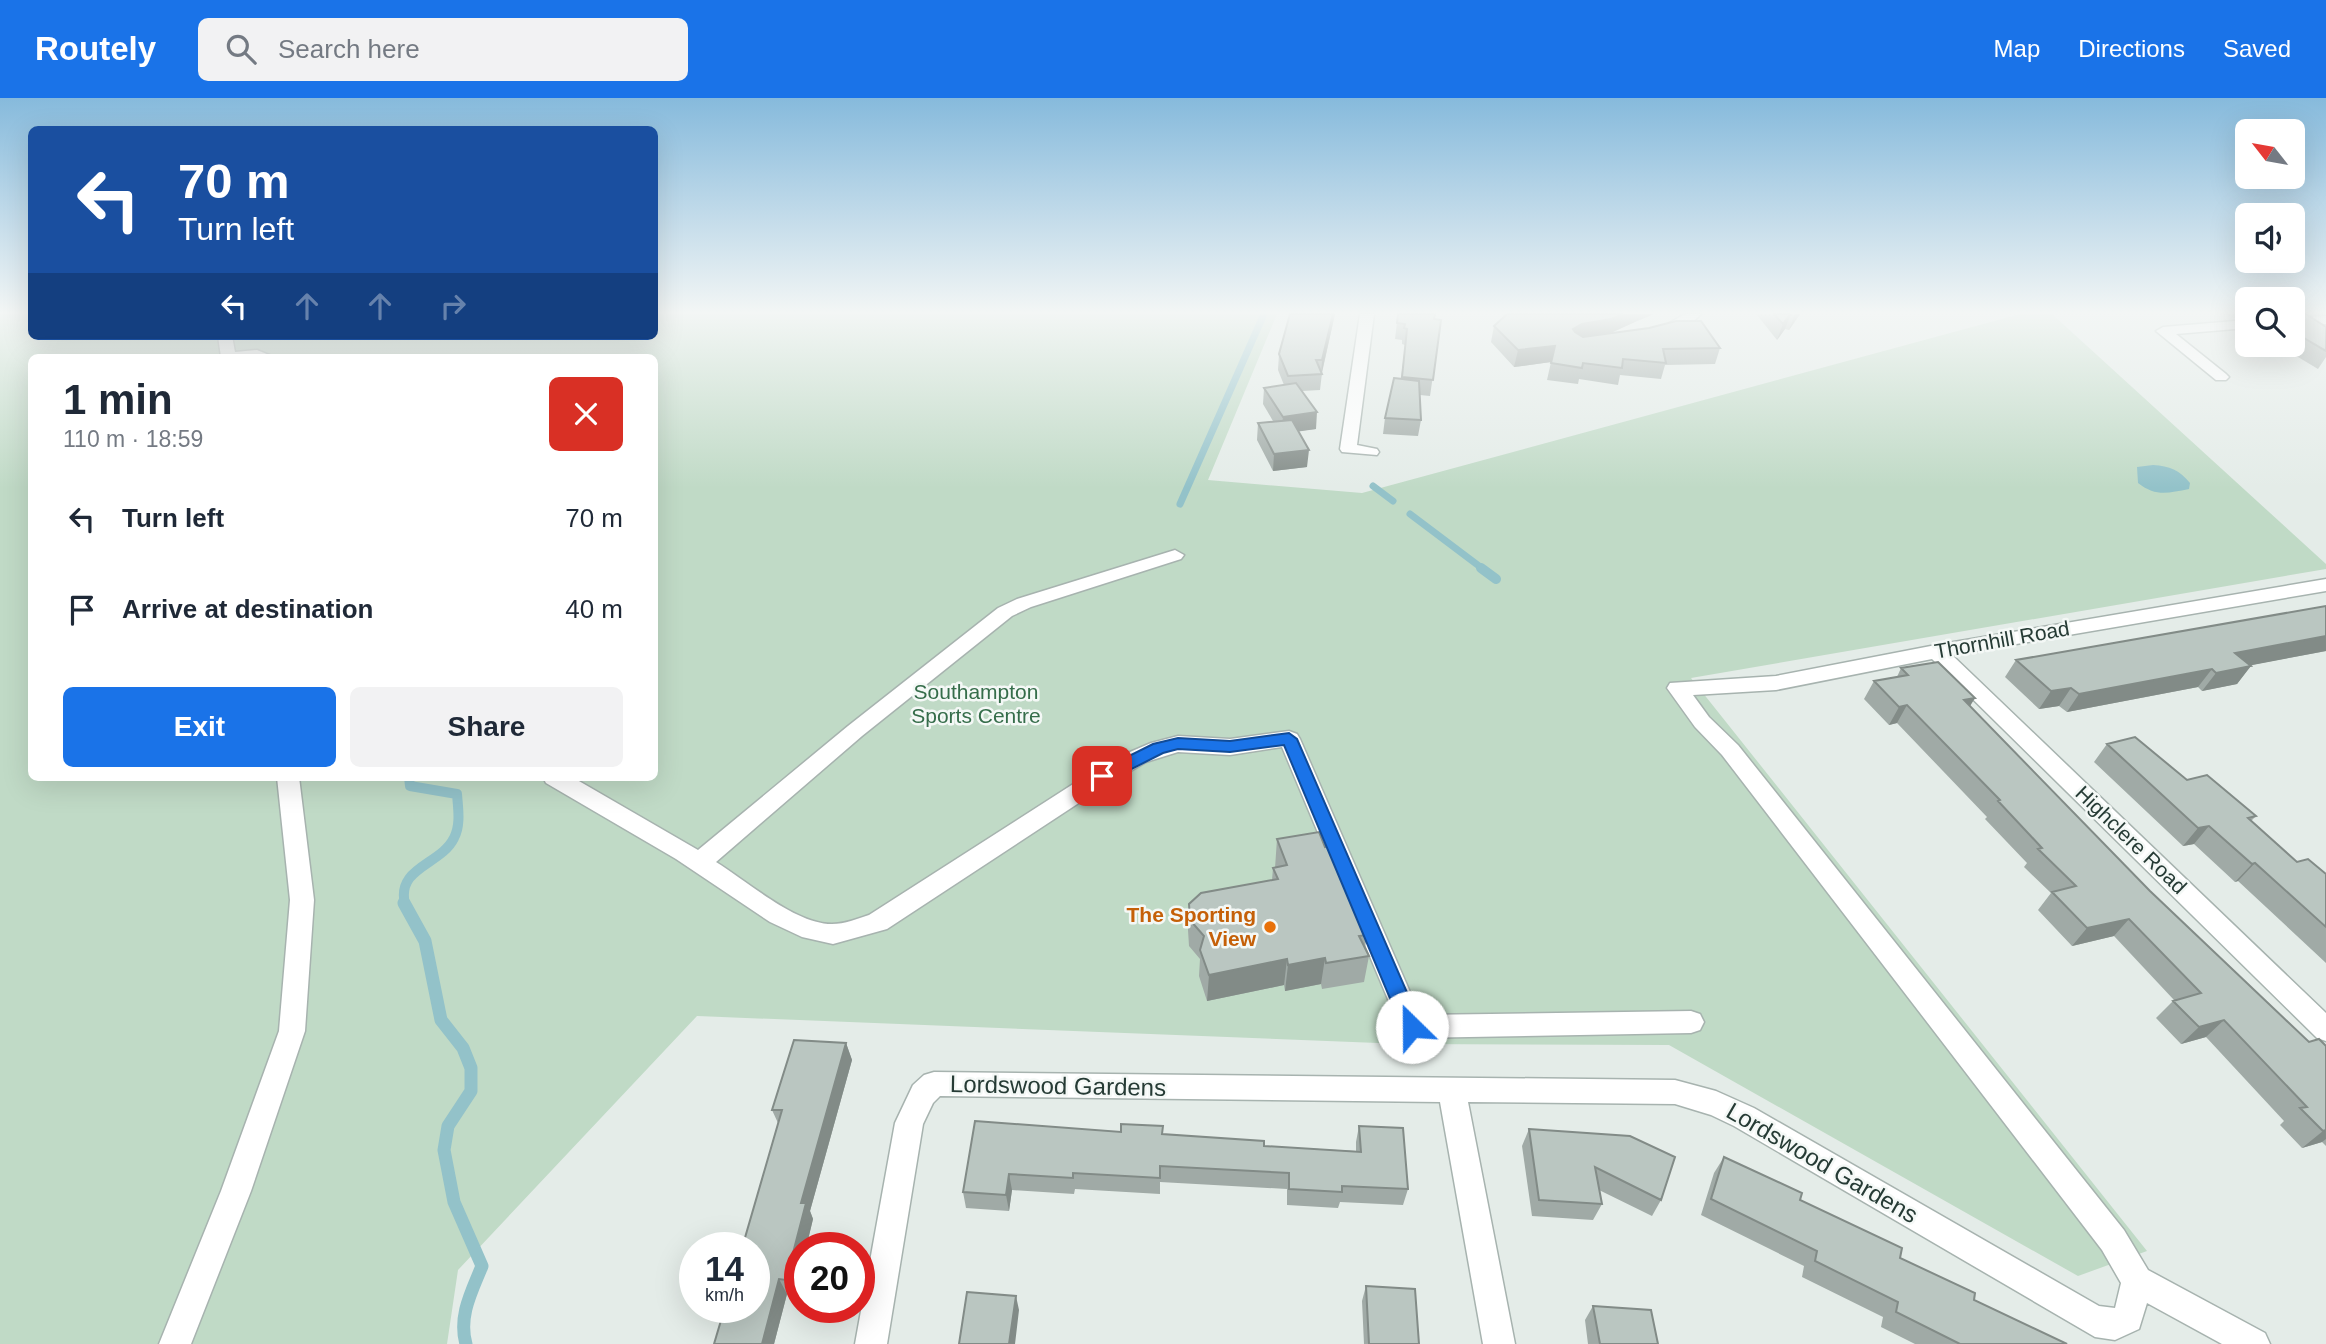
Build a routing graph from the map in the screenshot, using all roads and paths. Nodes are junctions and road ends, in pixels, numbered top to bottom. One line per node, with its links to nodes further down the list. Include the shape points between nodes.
1 (1359, 372): 4 (street, via 1348,449)
2 (2215, 372): 3 (street)
3 (2221, 377)
4 (1371, 452)
5 (1175, 555): 10 (street, via 1005,612)
6 (2323, 588): 7 (street, Thornhill Road)
7 (1936, 651): 12 (street, Highclere Road); 14 (street, Thornhill Road, via 1748,688 1677,688 2113,1240)
8 (288, 781): 15 (street, via 302,900 292,1031 236,1191)
9 (561, 781): 10 (street)
10 (700, 862): 11 (street, via 810,930 851,932 878,922 1089,785 1148,752 1178,744 1230,747 1289,739 1412,1027)
11 (1691, 1022)
12 (2326, 1030)
13 (1452, 1092): 14 (street, Lordswood Gardens, via 1675,1092 1696,1097 1756,1124 2095,1321 2115,1324 2128,1318); 16 (street, Lordswood Gardens, via 934,1084 923,1094 909,1123); 17 (street)
14 (2137, 1281): 18 (street)
15 (175, 1344)
16 (871, 1344)
17 (1499, 1344)
18 (2253, 1344)

